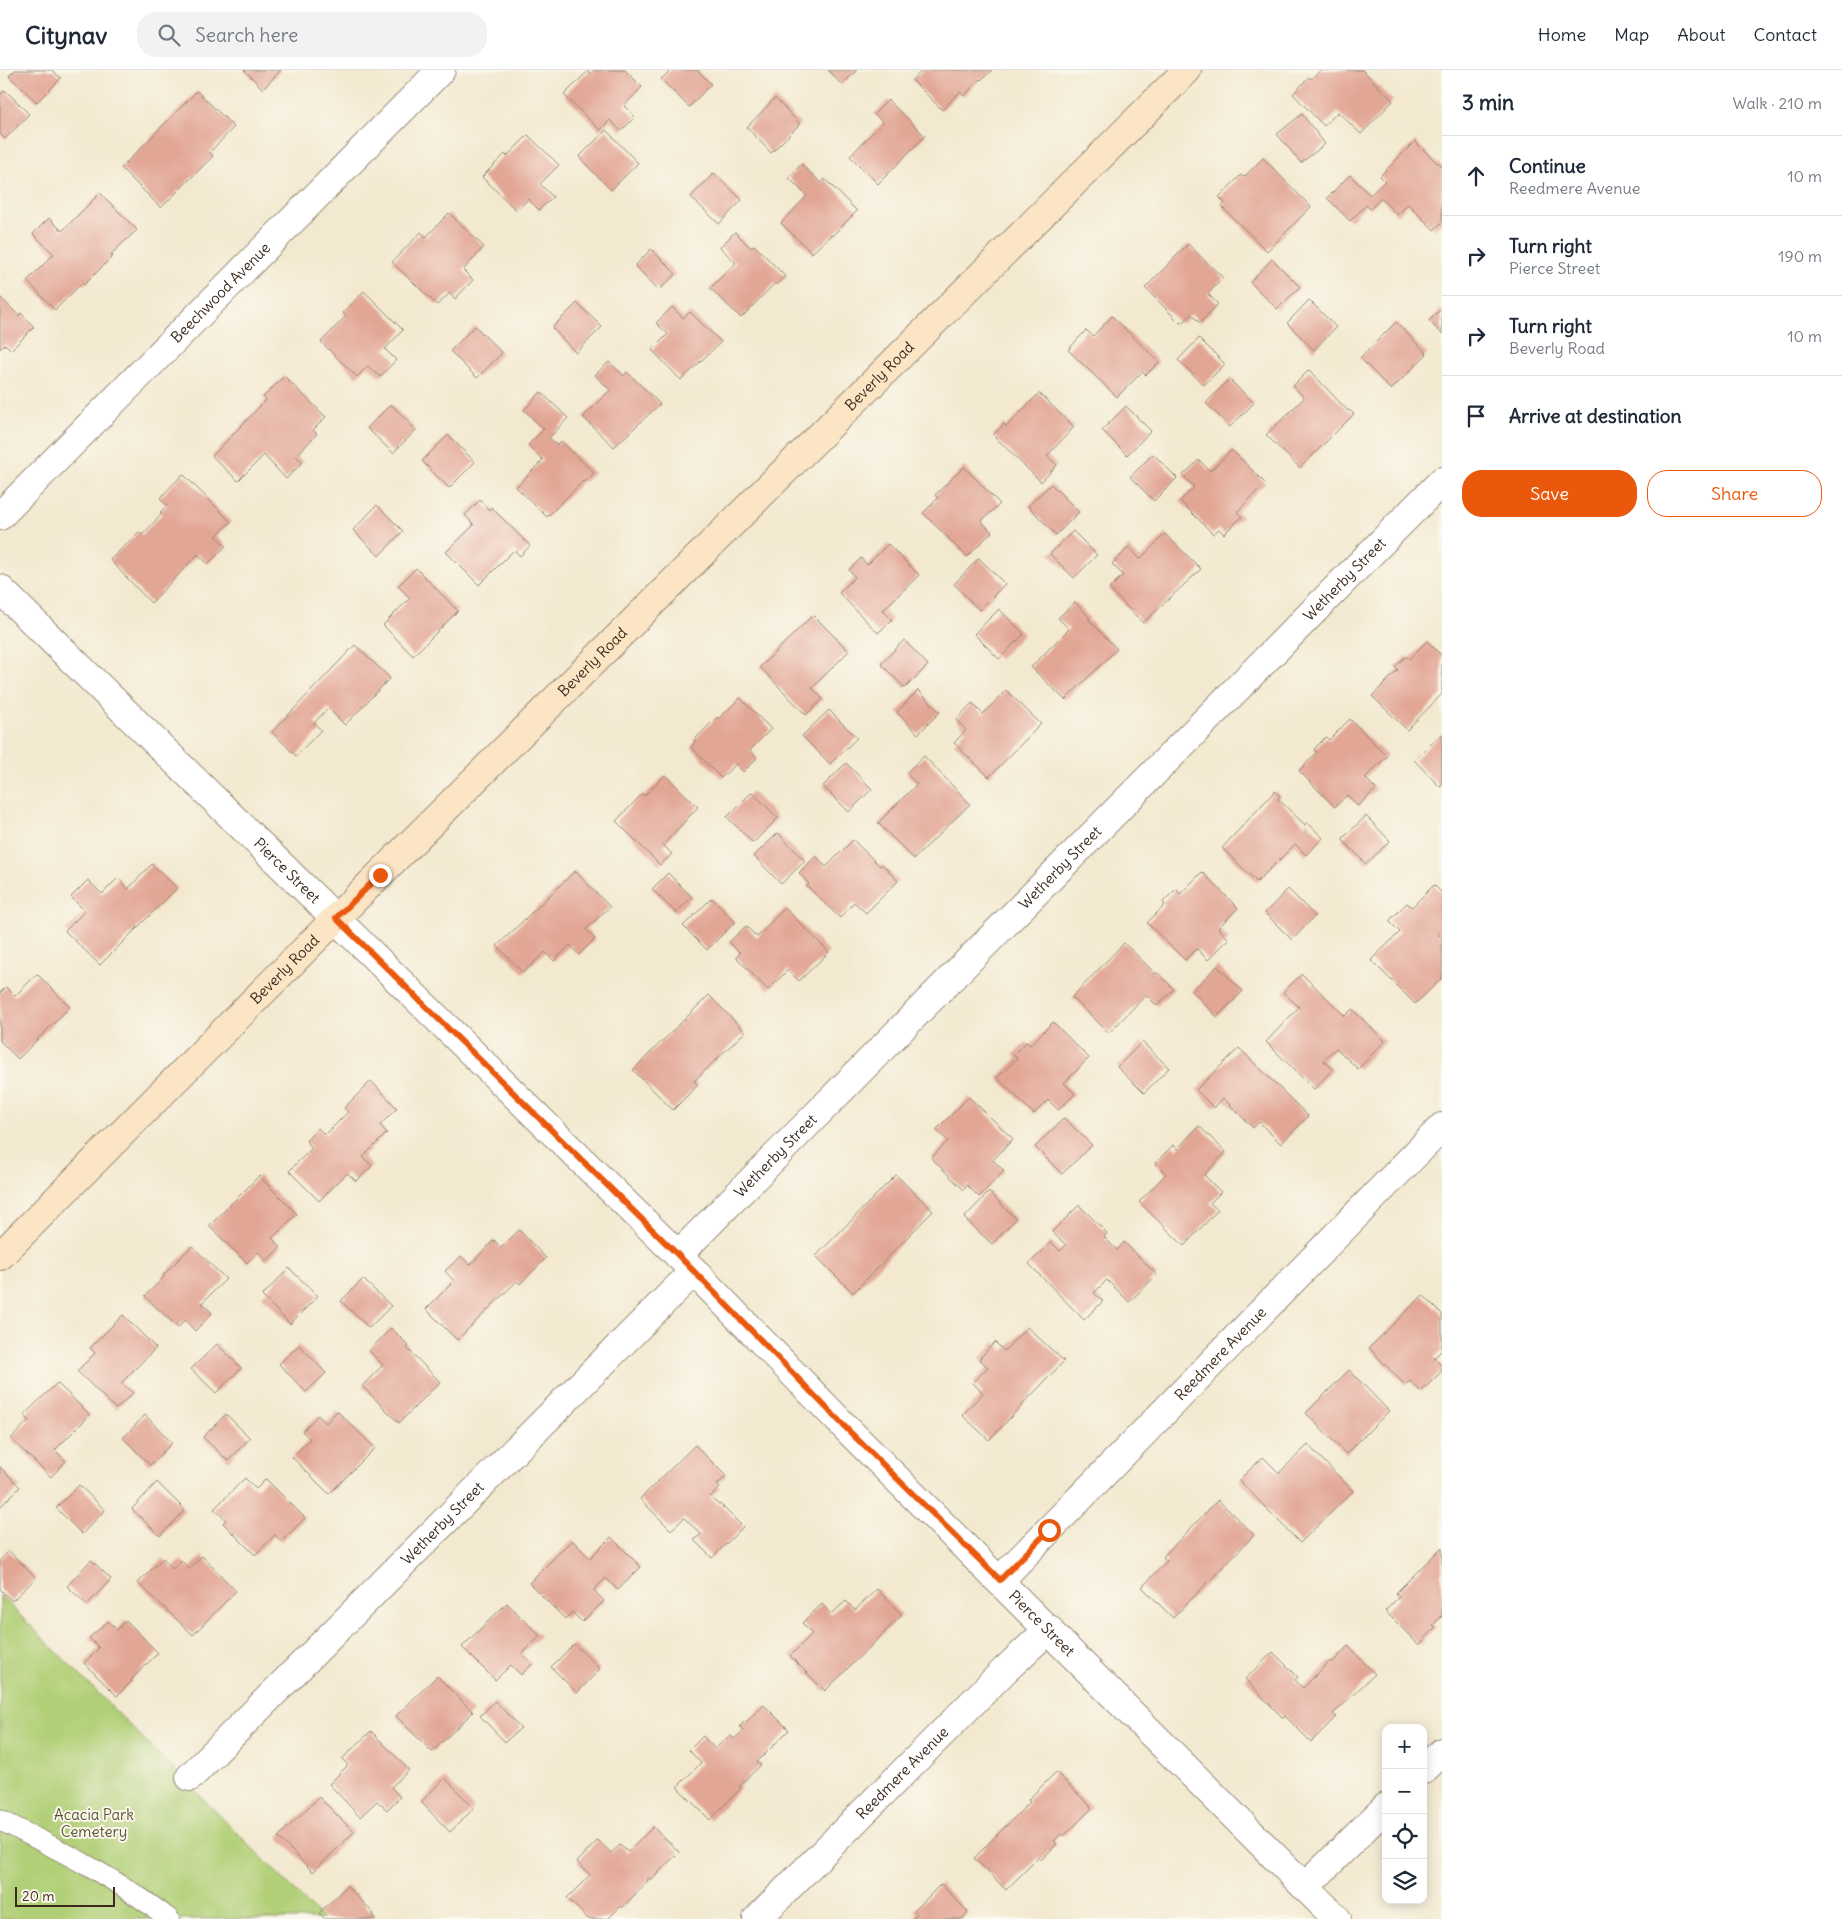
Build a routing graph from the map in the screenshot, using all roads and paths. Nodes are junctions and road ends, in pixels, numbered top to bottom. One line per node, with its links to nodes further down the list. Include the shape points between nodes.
1 (441, 70): 4 (street, Beechwood Avenue)
2 (1187, 70): 6 (street, Beverly Road)
3 (1442, 481): 9 (street, Wetherby Street)
4 (0, 516)
5 (0, 589): 6 (street, Pierce Street)
6 (336, 918): 8 (street, Beverly Road); 9 (street, Pierce Street)
7 (1442, 1127): 10 (street, Reedmere Avenue)
8 (0, 1256)
9 (686, 1263): 10 (street, Pierce Street); 14 (street, Wetherby Street)
10 (1000, 1580): 11 (street, Pierce Street)
11 (1049, 1629): 17 (street, Pierce Street); 19 (street, Reedmere Avenue)
12 (1442, 1752): 13 (street)
13 (1424, 1769)
14 (190, 1777)
15 (1382, 1812): 17 (street)
16 (0, 1820): 18 (lane, via 53,1846 151,1904)
17 (1305, 1887): 20 (street, Pierce Street)
18 (169, 1919)
19 (757, 1919)
20 (1337, 1919)

